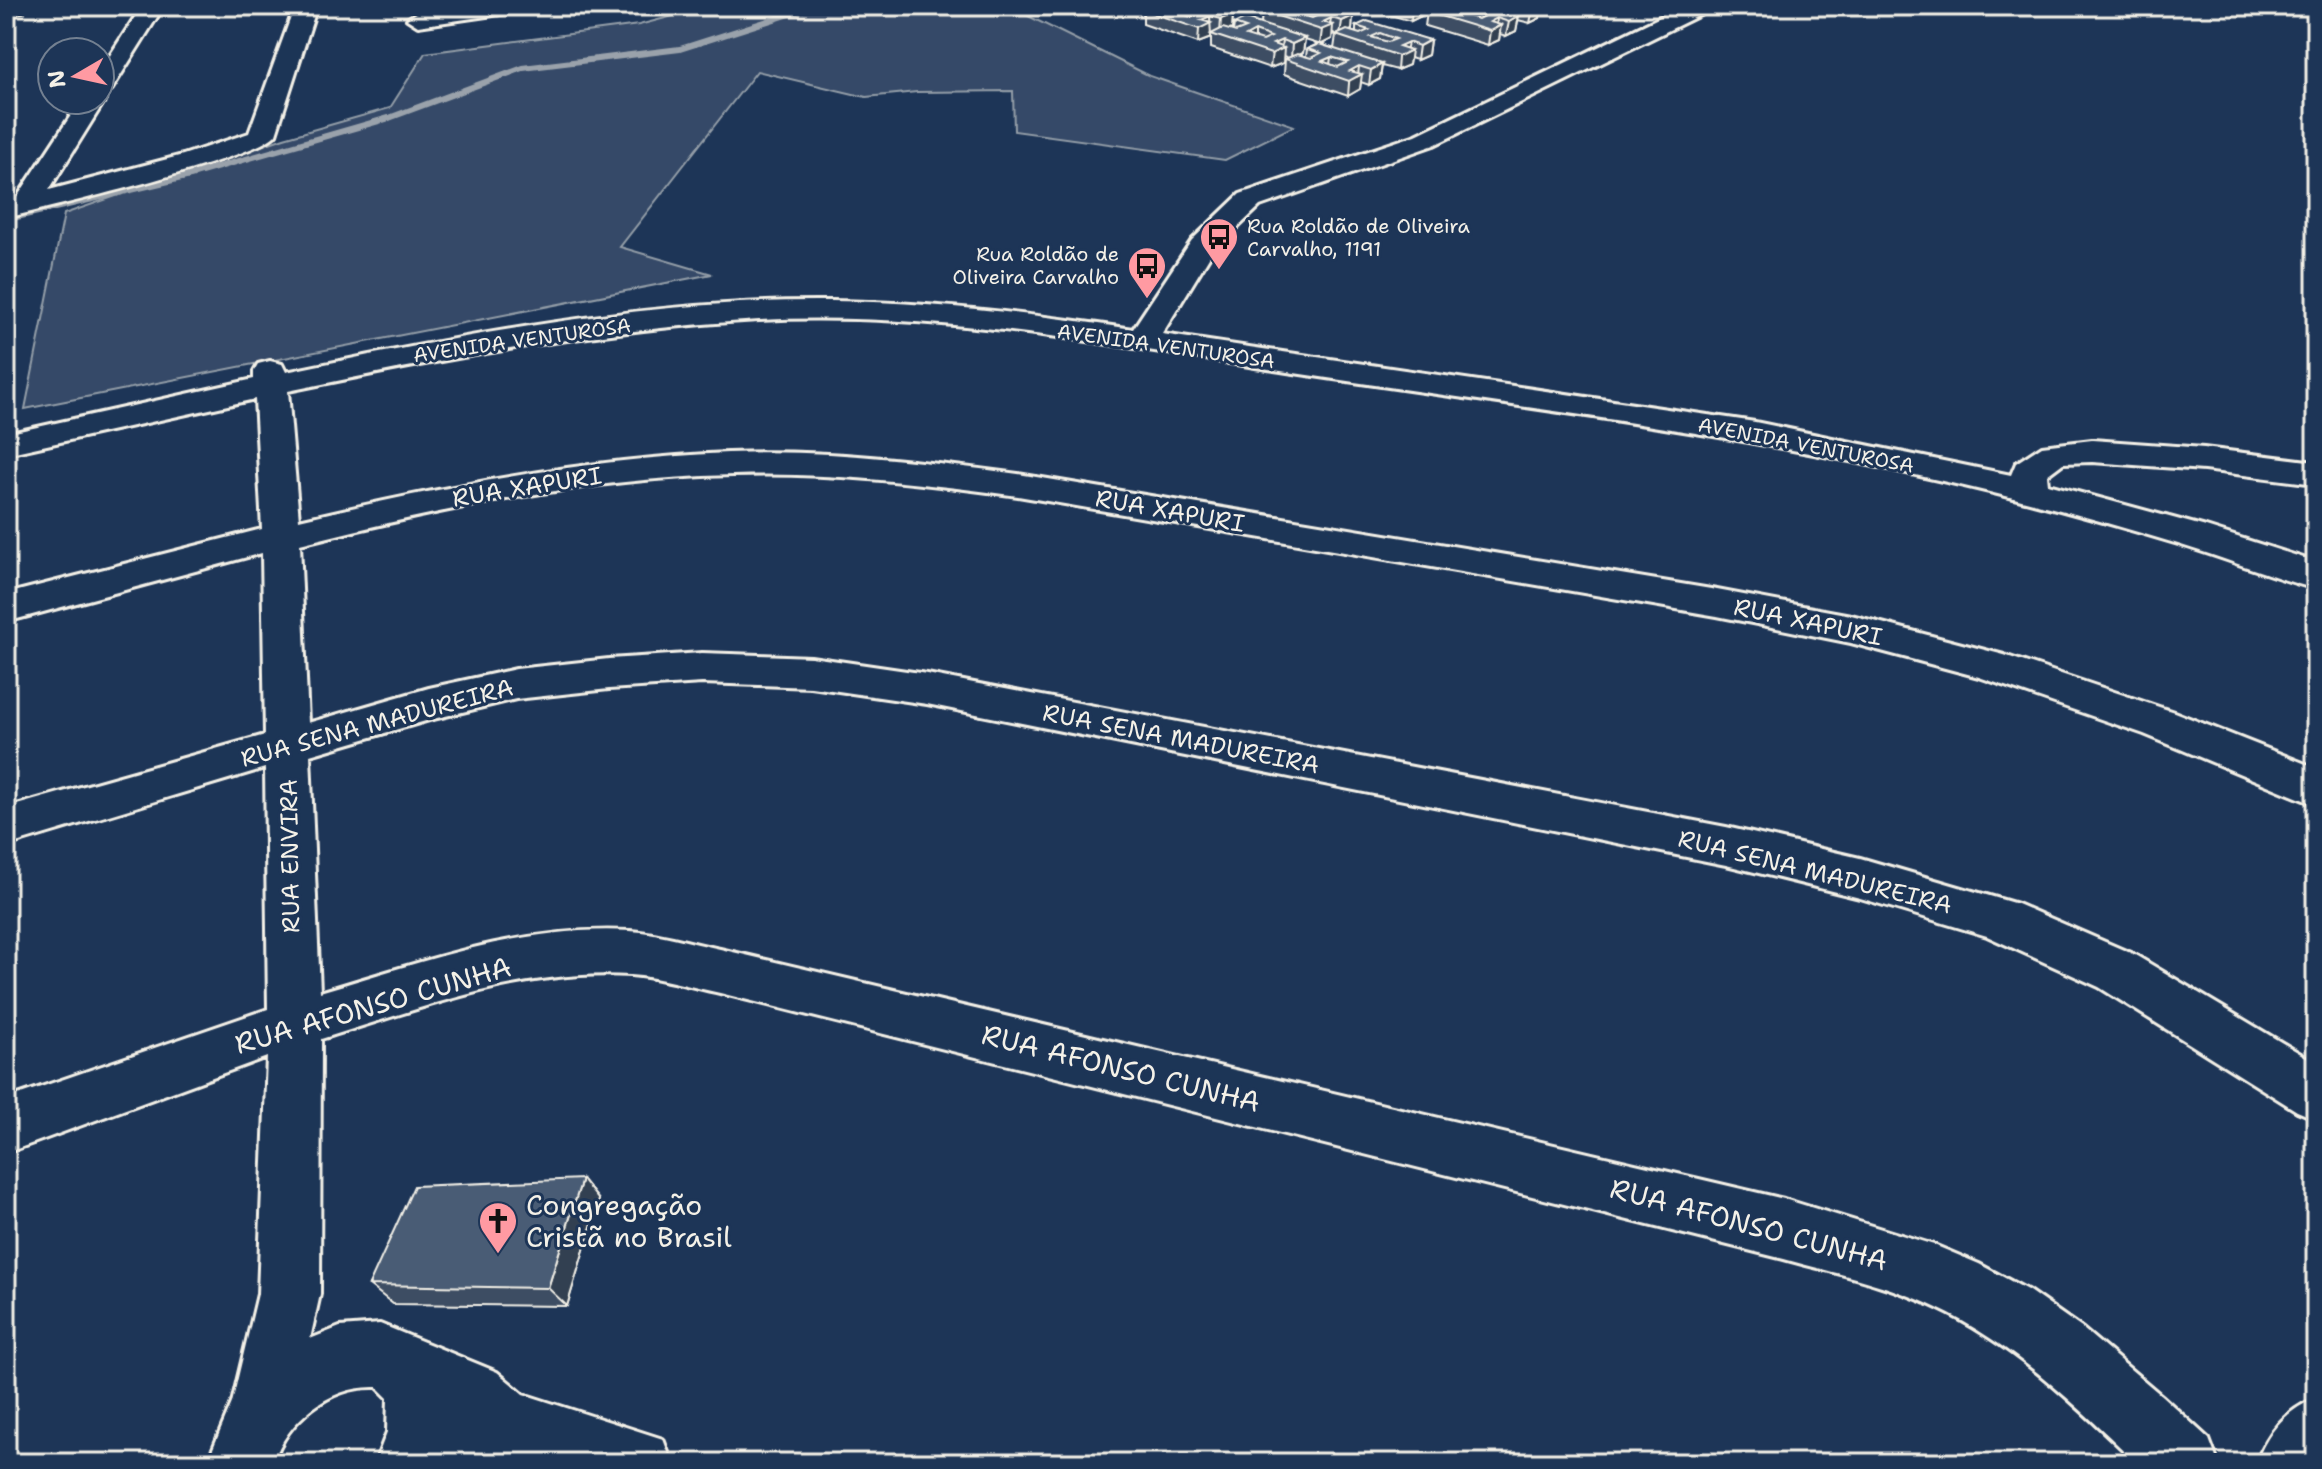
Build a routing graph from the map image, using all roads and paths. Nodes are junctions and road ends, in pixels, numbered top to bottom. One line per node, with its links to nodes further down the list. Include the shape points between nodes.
1 (15, 6): 5 (street)
2 (153, 6): 8 (street)
3 (514, 6): 7 (street)
4 (1700, 6): 11 (street, via 1425,140 1250,200 1225,217 1201,245)
5 (6, 7)
6 (307, 7): 10 (street, via 263,134 192,161)
7 (418, 22)
8 (116, 64)
9 (82, 116): 10 (street)
10 (16, 208)
11 (1147, 333): 12 (street, AVENIDA VENTUROSA, via 917,314 769,311 474,344); 17 (street, AVENIDA VENTUROSA)
12 (272, 378): 13 (street, AVENIDA VENTUROSA); 14 (street, AVENIDA VENTUROSA); 19 (street, RUA ENVIRA)
13 (6, 427)
14 (6, 444)
15 (2204, 459): 16 (street); 17 (street, via 2054,453); 18 (street, via 2138,469)
16 (2316, 473)
17 (2030, 481): 18 (street, AVENIDA VENTUROSA)
18 (2097, 497): 20 (street, AVENIDA VENTUROSA, via 2205,516); 21 (street, AVENIDA VENTUROSA)
19 (281, 538): 22 (street, RUA XAPURI); 23 (street, RUA ENVIRA); 24 (street, RUA XAPURI, via 455,498 614,473 728,464 826,464 923,472 1851,629 1989,665 2159,723)
20 (2316, 554)
21 (2316, 576)
22 (6, 608)
23 (288, 745): 25 (street, RUA SENA MADUREIRA); 26 (street, RUA ENVIRA); 27 (street, RUA SENA MADUREIRA, via 516,684 609,674 702,668 811,672 927,689 1711,843 1860,878 1999,919 2117,971)
24 (2316, 787)
25 (6, 827)
26 (295, 1023): 28 (street, RUA AFONSO CUNHA); 29 (street, RUA ENVIRA); 37 (street, RUA AFONSO CUNHA, via 485,966 560,954 632,953 720,971 1784,1229 1893,1260 1981,1297 2031,1331)
27 (2316, 1093)
28 (6, 1126)
29 (289, 1294): 30 (street); 34 (street, RUA ENVIRA)
30 (336, 1358): 31 (street, via 384,1356); 34 (street, via 284,1391)
31 (403, 1366): 32 (street, via 474,1395); 35 (street, via 416,1382 422,1404)
32 (505, 1421): 35 (street); 36 (street)
33 (2316, 1431): 38 (street)
34 (241, 1447)
35 (410, 1460)
36 (639, 1463)
37 (2185, 1463)
38 (2289, 1463)

